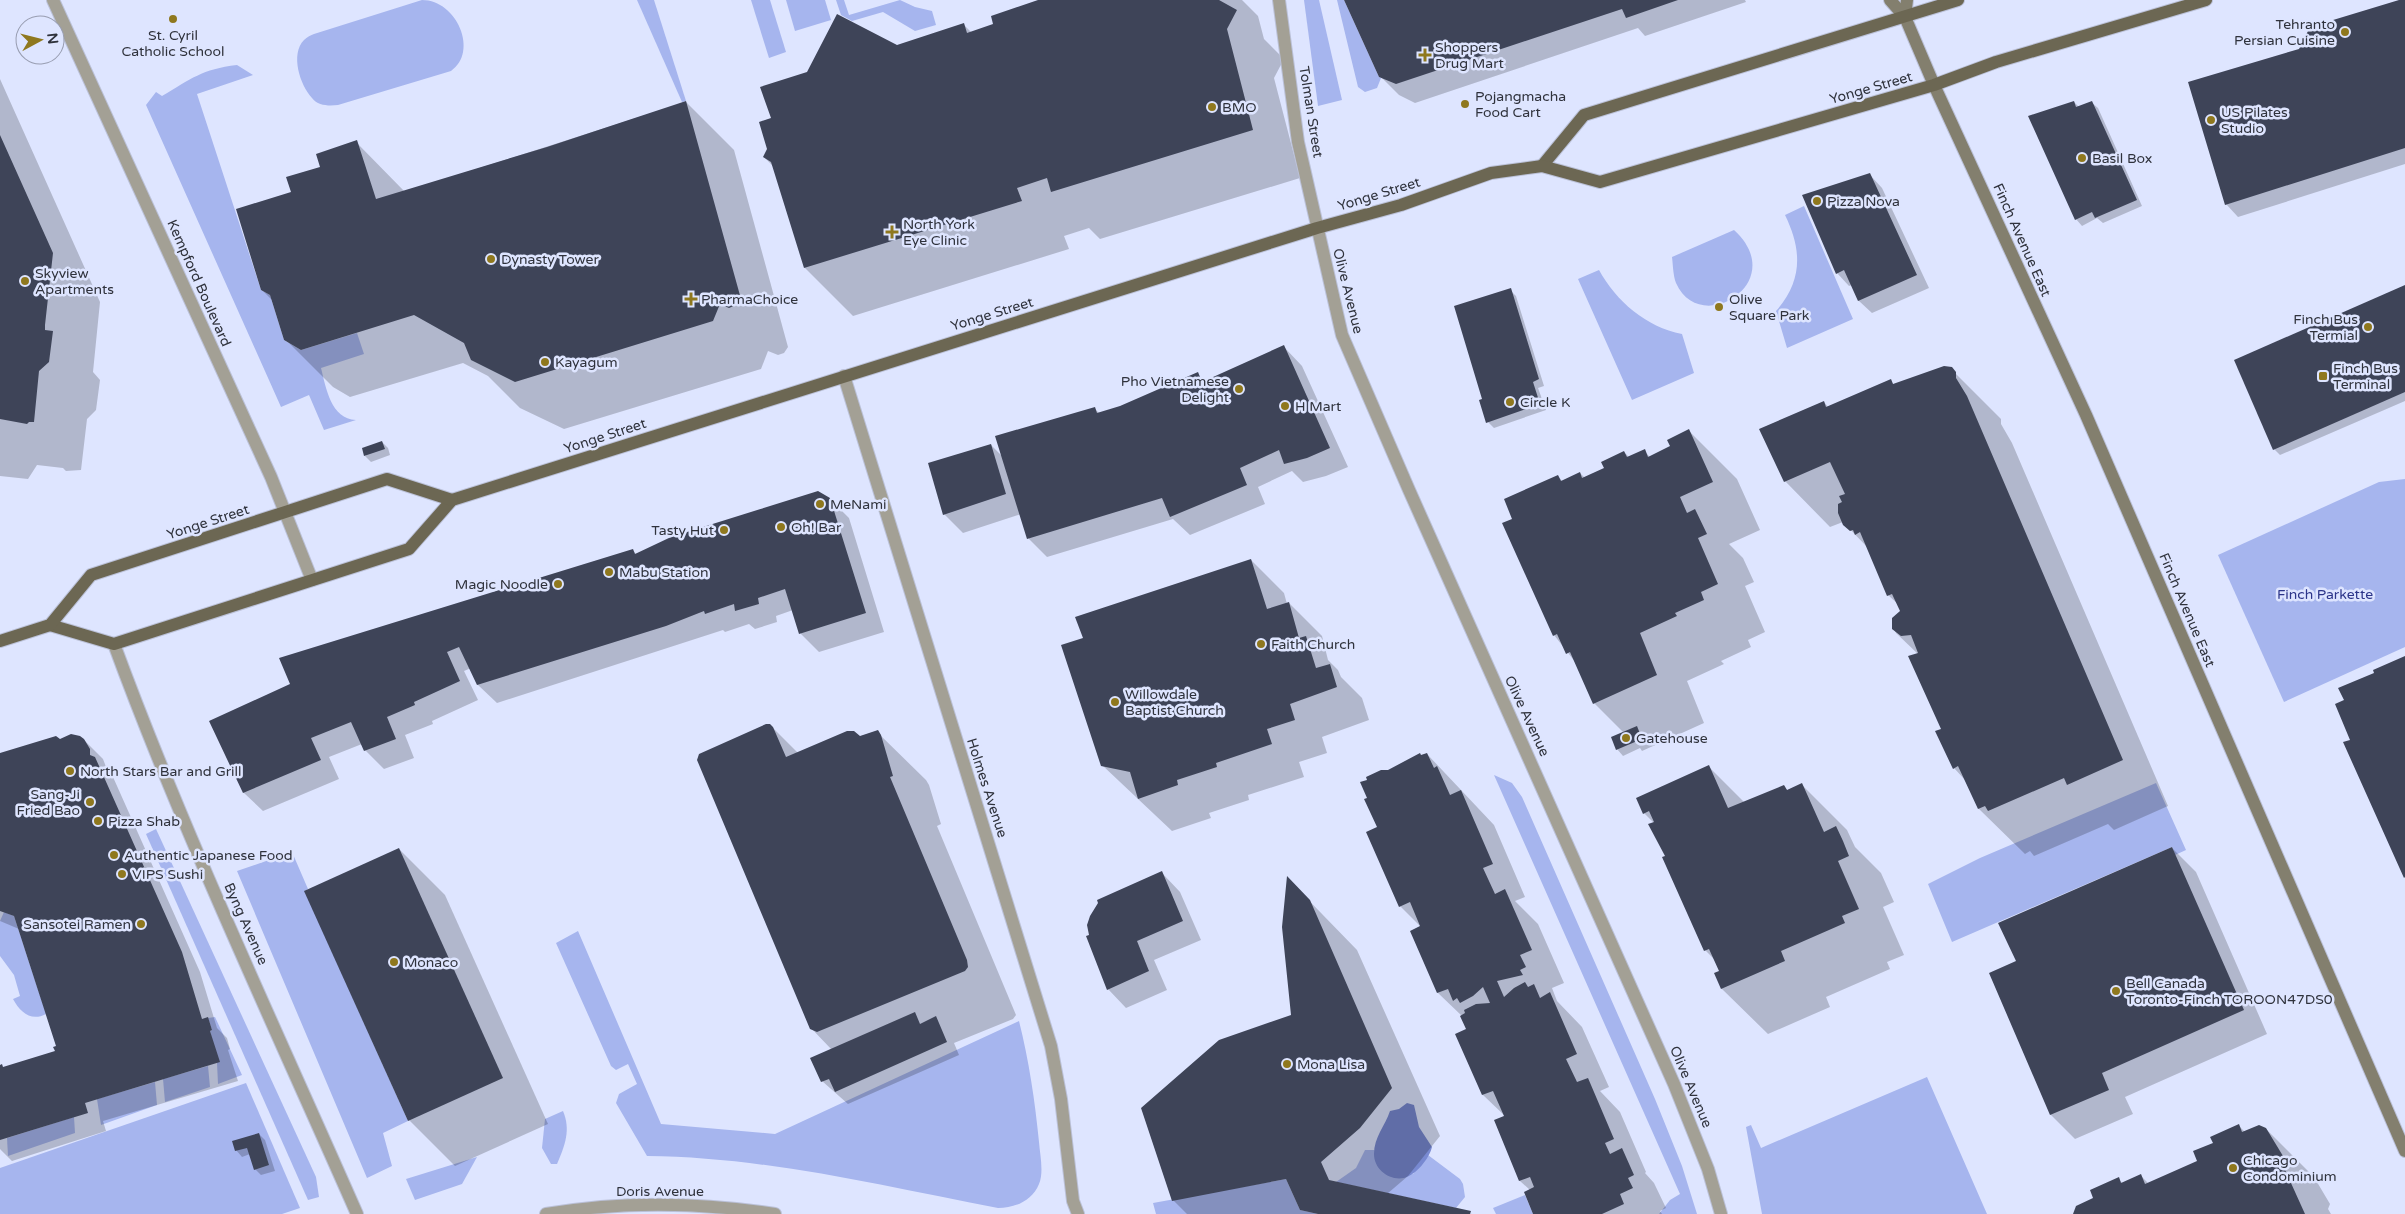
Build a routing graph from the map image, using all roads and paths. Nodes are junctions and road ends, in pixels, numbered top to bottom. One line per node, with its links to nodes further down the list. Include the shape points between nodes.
1 (53, 0): 13 (street, Kempford Boulevard)
2 (1279, 0): 10 (street, Tolman Street, via 1296,128)
3 (1890, 0): 7 (main road)
4 (1907, 0): 7 (main road)
5 (1958, 0): 7 (main road)
6 (2206, 0): 8 (main road, Yonge Street, via 1996,62)
7 (1905, 17): 8 (main road, Finch Avenue East); 9 (main road, via 1584,115)
8 (1934, 86): 9 (main road, Yonge Street, via 1600,182); 18 (main road, Finch Avenue East, via 2093,432)
9 (1542, 166): 10 (main road, Yonge Street, via 1491,173 1401,205)
10 (1317, 228): 11 (main road, Yonge Street); 23 (street, Olive Avenue, via 1342,335 1674,1084 1708,1169)
11 (844, 376): 12 (main road, Yonge Street); 22 (street, Holmes Avenue, via 1051,1046 1061,1098 1073,1202)
12 (452, 500): 13 (main road, Yonge Street, via 387,479); 14 (main road, via 410,549)
13 (285, 513): 14 (street, Kempford Boulevard); 15 (main road, Yonge Street, via 91,575)
14 (312, 580): 17 (main road)
15 (50, 625): 16 (main road); 17 (main road)
16 (0, 641)
17 (114, 644): 19 (street, Byng Avenue, via 136,707)
18 (2405, 1151)
19 (357, 1214)
20 (546, 1214): 21 (street, Doris Avenue, via 581,1208 675,1204)
21 (775, 1214)
22 (1078, 1214)
23 (1721, 1214)

